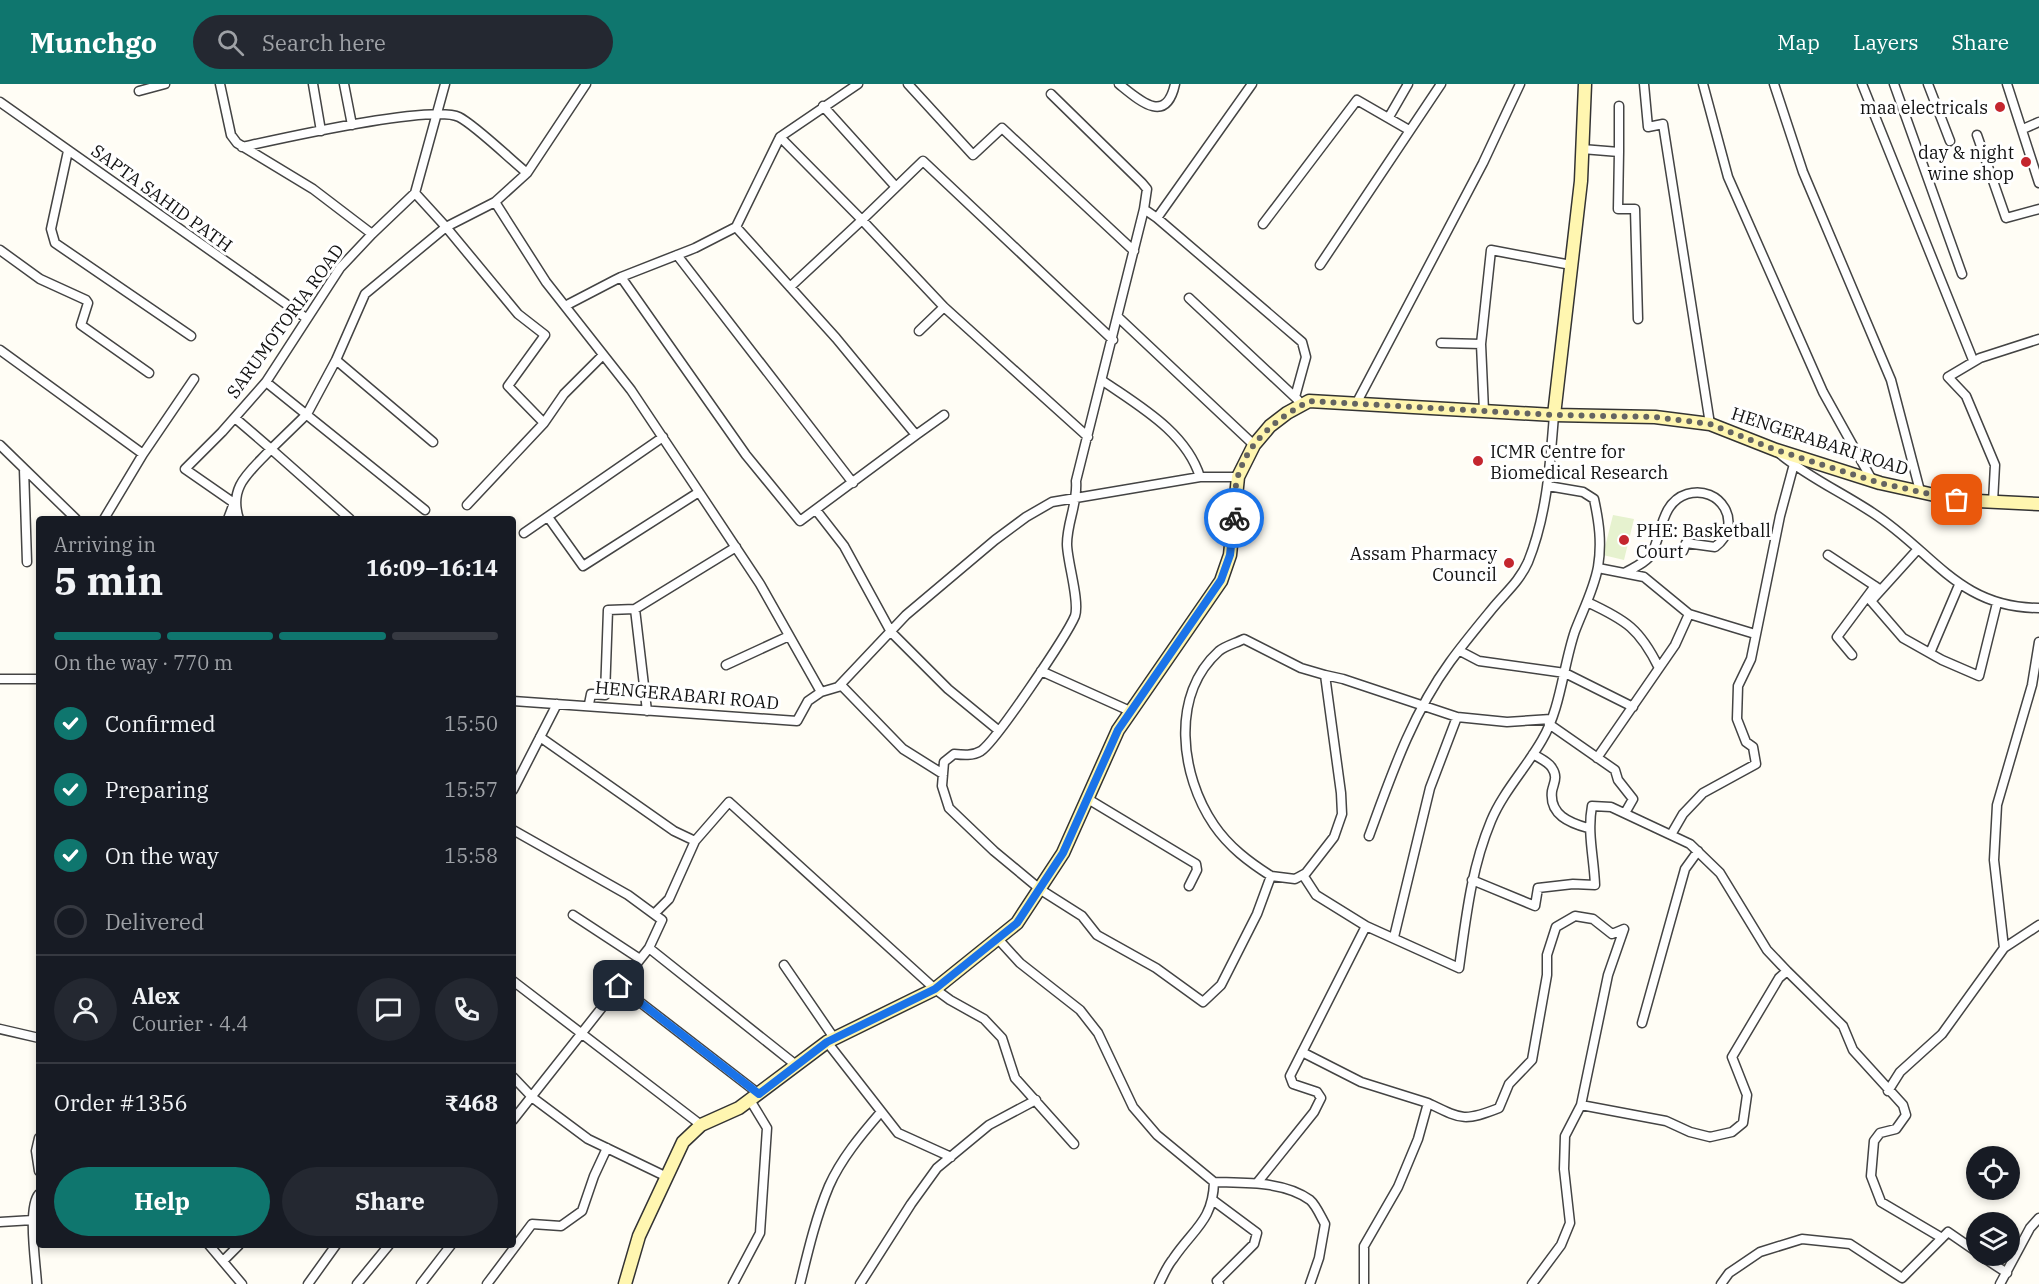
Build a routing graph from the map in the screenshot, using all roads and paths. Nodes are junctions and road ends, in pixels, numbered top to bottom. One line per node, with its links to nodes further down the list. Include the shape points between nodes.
1 (165, 84): 23 (street)
2 (220, 84): 38 (street, via 231,135)
3 (313, 84): 34 (street)
4 (344, 84): 31 (street)
5 (445, 84): 28 (street)
6 (586, 84): 42 (street)
7 (858, 84): 26 (street)
8 (908, 84): 56 (street, via 973,155 1002,128)
9 (1119, 84): 10 (street, via 1143,102 1159,107 1166,105)
10 (1175, 84)
11 (1252, 84): 49 (street)
12 (1408, 84): 29 (street)
13 (1441, 84): 33 (street)
14 (1520, 84): 84 (street, via 1483,163)
15 (1585, 84): 39 (main road)
16 (1644, 84): 91 (street, via 1648,127 1663,124)
17 (1702, 84): 105 (street, via 1728,177 1823,392)
18 (1774, 84): 108 (street, via 1803,172 1892,380)
19 (1862, 84): 78 (street)
20 (1894, 84): 60 (street)
21 (1928, 84): 37 (street)
22 (2007, 84): 32 (street)
23 (139, 91)
24 (1051, 94): 47 (street, via 1147,189)
25 (0, 102): 40 (street, SAPTA SAHID PATH)
26 (823, 106): 36 (street); 44 (street)
27 (1619, 106): 41 (street)
28 (436, 114): 31 (street); 42 (street, via 459,117); 45 (street)
29 (1389, 117): 33 (street); 51 (street, via 1357,100)
30 (2039, 122): 32 (street)
31 (352, 125): 34 (street)
32 (2023, 129): 43 (street)
33 (1409, 130): 59 (street)
34 (321, 131): 38 (street)
35 (1977, 135): 48 (street, via 2006,218)
36 (780, 136): 50 (street); 53 (street)
37 (1950, 141)
38 (242, 147): 54 (street, via 313,189)
39 (1582, 148): 41 (street); 58 (main road)
40 (68, 151): 67 (street, SAPTA SAHID PATH); 70 (street, via 51,229 55,243)
41 (1619, 152): 68 (street, via 1618,209 1635,209)
42 (527, 173): 46 (street)
43 (2039, 183)
44 (896, 187): 50 (street); 72 (street, via 923,161)
45 (415, 193): 52 (street); 54 (street, SARUMOTORIA ROAD)
46 (495, 202): 52 (street); 64 (street)
47 (1144, 209): 49 (street); 56 (street)
48 (2039, 209)
49 (1157, 218): 83 (street, via 1302,342 1306,357)
50 (862, 220): 62 (street); 65 (street)
51 (1263, 224)
52 (446, 226): 77 (street, via 365,294); 90 (street, via 518,314 545,334 508,387)
53 (736, 226): 57 (street); 62 (street)
54 (372, 234): 67 (street, SARUMOTORIA ROAD, via 339,268)
55 (0, 250): 79 (street, via 40,279 86,300 81,320 84,328)
56 (1134, 251): 66 (street)
57 (677, 255): 61 (street); 106 (street)
58 (1571, 265): 74 (street, via 1491,250); 88 (main road)
59 (1320, 266)
60 (1962, 274)
61 (621, 277): 64 (street); 116 (street, via 746,455 800,521)
62 (790, 287): 92 (street)
63 (1189, 298): 83 (street)
64 (565, 306): 76 (street)
65 (944, 307): 69 (street); 94 (street)
66 (1118, 317): 72 (street); 97 (street)
67 (306, 318): 82 (street, SARUMOTORIA ROAD)
68 (1638, 319)
69 (919, 331)
70 (191, 336)
71 (2039, 339): 78 (street)
72 (1113, 340): 81 (street)
73 (1441, 343): 74 (street)
74 (1481, 344): 85 (street)
75 (0, 350): 100 (street)
76 (603, 355): 90 (street, via 564,394); 93 (street)
77 (336, 360): 86 (street); 95 (street)
78 (1973, 360): 111 (street, via 1947,377 1966,396 1995,465)
79 (148, 372)
80 (194, 379): 100 (street)
81 (1103, 381): 94 (street); 103 (street, via 1176,437 1196,462)
82 (266, 382): 86 (street); 89 (street, SARUMOTORIA ROAD)
83 (1299, 400): 84 (main road, HENGERABARI ROAD); 97 (main road, HENGERABARI ROAD)
84 (1356, 404): 85 (main road, HENGERABARI ROAD)
85 (1484, 411): 88 (main road, HENGERABARI ROAD)
86 (307, 414): 98 (street); 115 (street)
87 (944, 415): 92 (street)
88 (1554, 415): 91 (main road, HENGERABARI ROAD, via 1655,417); 107 (street)
89 (235, 418): 98 (street); 112 (street, SARUMOTORIA ROAD, via 185,469)
90 (544, 423): 114 (street)
91 (1710, 424): 99 (main road, HENGERABARI ROAD)
92 (916, 435): 106 (street)
93 (663, 437): 109 (street); 122 (street)
94 (1088, 437): 110 (street, via 1077,481)
95 (433, 442)
96 (0, 445): 102 (street)
97 (1254, 445): 104 (main road, HENGERABARI ROAD)
98 (271, 449): 112 (street, via 241,481); 121 (street)
99 (1776, 450): 101 (street); 105 (main road, HENGERABARI ROAD)
100 (143, 454): 118 (street)
101 (1794, 464): 125 (street, via 1875,514); 139 (street)
102 (24, 469): 117 (street); 128 (street)
103 (1200, 477): 104 (street, HENGERABARI ROAD); 110 (street, HENGERABARI ROAD)
104 (1238, 477): 160 (main road, HENGERABARI ROAD, via 1230,555 1221,580)
105 (1872, 480): 108 (main road, HENGERABARI ROAD)
106 (853, 483): 116 (street)
107 (1548, 486): 129 (street, via 1582,492 1594,499 1601,532); 142 (street, via 1527,563 1515,586)
108 (1920, 491): 111 (main road, HENGERABARI ROAD, via 1957,500)
109 (699, 492): 122 (street, via 583,566); 124 (street)
110 (1078, 498): 138 (street, HENGERABARI ROAD, via 1052,502 1018,522 915,607); 147 (street, via 1067,543 1075,615)
111 (1993, 502): 113 (main road, HENGERABARI ROAD)
112 (234, 503): 119 (street); 120 (street)
113 (2039, 504)
114 (468, 505)
115 (425, 510)
116 (816, 510): 138 (street, via 844,546)
117 (73, 516)
118 (106, 516)
119 (229, 516)
120 (238, 516)
121 (347, 516)
122 (548, 517): 123 (street)
123 (524, 533)
124 (736, 547): 136 (street); 140 (street)
125 (1918, 549): 131 (street); 132 (street)
126 (1683, 551): 130 (street, via 1686,543 1715,547 1723,541 1730,524 1728,512 1713,497 1704,493 1681,498 1662,519 1651,555)
127 (1828, 555): 132 (street)
128 (27, 561)
129 (1598, 568): 130 (street); 133 (street)
130 (1626, 572): 137 (street, via 1644,577)
131 (1959, 585): 134 (street); 143 (street)
132 (1878, 588): 143 (street, via 1871,601 1903,638); 144 (street, via 1837,637)
133 (1587, 602): 146 (street, via 1623,619 1647,643); 148 (street)
134 (1997, 603): 135 (street); 143 (street, via 1979,676)
135 (2039, 608)
136 (635, 609): 156 (street, via 608,610 605,695 591,694); 159 (street)
137 (1689, 614): 139 (street); 146 (street)
138 (891, 632): 152 (street, HENGERABARI ROAD); 163 (street, via 948,689)
139 (1755, 634): 173 (street, via 1751,659 1736,698 1737,718 1746,742 1754,747 1755,764 1703,793)
140 (789, 636): 145 (street); 153 (street)
141 (2039, 642): 189 (street, via 2032,685 1997,805 1994,860)
142 (1460, 651): 148 (street, via 1479,661); 157 (street)
143 (1929, 653)
144 (1852, 655)
145 (726, 665)
146 (1659, 668): 158 (street)
147 (1041, 671): 160 (street); 163 (street)
148 (1566, 673): 158 (street); 162 (street)
149 (1325, 675): 157 (street); 177 (street, via 1342,814 1334,837); 178 (street, via 1301,668 1244,639 1220,650 1201,672 1191,696 1184,731 1191,777 1213,824 1241,856)
150 (0, 678): 151 (street)
151 (36, 679)
152 (841, 685): 153 (street, HENGERABARI ROAD); 167 (street, via 903,749)
153 (821, 692): 159 (street, HENGERABARI ROAD, via 808,701 797,721)
154 (516, 701): 155 (street, HENGERABARI ROAD)
155 (557, 704): 156 (street, HENGERABARI ROAD); 164 (street)
156 (589, 704): 159 (street, HENGERABARI ROAD)
157 (1423, 707): 161 (street); 174 (street, via 1399,753)
158 (1633, 707): 166 (street)
159 (647, 711)
160 (1130, 711): 169 (main road, HENGERABARI ROAD)
161 (1457, 717): 162 (street); 186 (street, via 1430,788)
162 (1550, 721): 165 (street); 166 (street)
163 (998, 730): 167 (street, via 981,751 966,756 954,754 944,762)
164 (540, 737): 168 (street); 175 (street, via 674,831)
165 (1533, 754): 171 (street, via 1551,766 1556,778 1554,804 1560,817); 179 (street, via 1491,820)
166 (1597, 758): 170 (street, via 1615,770 1633,799)
167 (943, 774): 181 (street, via 942,786 949,808)
168 (516, 784)
169 (1088, 799): 180 (street, via 1196,864); 181 (main road, HENGERABARI ROAD)
170 (1625, 813): 171 (street, via 1592,806); 173 (street)
171 (1588, 828): 179 (street, via 1595,885 1538,888 1535,906)
172 (516, 832): 182 (street)
173 (1672, 833): 176 (street)
174 (1369, 836)
175 (695, 841): 182 (street, via 669,899); 195 (street, via 729,802)
176 (1698, 851): 192 (street, via 1720,873 1767,950); 196 (street, via 1685,869)
177 (1303, 875): 178 (street, via 1295,879); 185 (street, via 1316,895)
178 (1271, 876): 181 (street, via 1257,914 1221,985 1203,1002 1156,968 1097,935 1082,916)
179 (1472, 880): 186 (street, via 1459,969)
180 (1189, 886)
181 (1041, 890): 187 (main road, HENGERABARI ROAD)
182 (654, 914): 188 (street, via 662,920)
183 (573, 915): 190 (street)
184 (2039, 925): 189 (street)
185 (1366, 926): 186 (street); 201 (street)
186 (1394, 938)
187 (999, 940): 195 (main road, HENGERABARI ROAD); 217 (street, via 1020,963 1080,1010 1098,1033 1133,1107 1157,1135)
188 (649, 948): 190 (street); 202 (street)
189 (2004, 948): 204 (street, via 1942,1034 1900,1072)
190 (640, 959): 194 (street)
191 (784, 965): 200 (street)
192 (1787, 971): 204 (street, via 1843,1026 1853,1050); 209 (street, via 1732,1057 1747,1095 1743,1123 1732,1132 1710,1137 1666,1121)
193 (516, 983): 198 (street)
194 (619, 986): 198 (street); 205 (street)
195 (935, 989): 200 (main road, HENGERABARI ROAD); 207 (street, via 984,1019 1002,1038 1015,1078)
196 (1642, 1023)
197 (0, 1029): 199 (street)
198 (583, 1033): 206 (street); 212 (street)
199 (36, 1037)
200 (830, 1040): 202 (main road, HENGERABARI ROAD); 210 (street)
201 (1302, 1052): 208 (street, via 1361,1082); 218 (street, via 1290,1082 1317,1092 1321,1098)
202 (796, 1065): 205 (main road, HENGERABARI ROAD)
203 (516, 1080): 206 (street)
204 (1888, 1091): 224 (street, via 1903,1105 1906,1115 1896,1129 1880,1133 1874,1141 1871,1176 1881,1202)
205 (755, 1097): 212 (main road, HENGERABARI ROAD); 243 (street, via 767,1128 760,1233)
206 (533, 1098): 211 (street); 214 (street, via 588,1139)
207 (1036, 1100): 213 (street); 215 (street, via 989,1125)
208 (1428, 1103): 209 (street, via 1456,1117 1474,1119 1499,1108 1509,1084 1532,1060 1547,955 1557,927 1575,916 1593,920 1612,934 1624,929 1608,975); 249 (street, via 1398,1187 1364,1246)
209 (1581, 1105): 250 (street, via 1565,1136 1570,1223 1561,1245)
210 (880, 1113): 215 (street, via 898,1133); 244 (street, via 855,1143 830,1184)
211 (516, 1117)
212 (701, 1125): 216 (main road, HENGERABARI ROAD, via 683,1142)
213 (1074, 1143)
214 (607, 1148): 216 (street); 226 (street, via 582,1211 561,1226 532,1224)
215 (951, 1157): 245 (street, via 911,1204)
216 (667, 1177): 242 (main road, HENGERABARI ROAD, via 639,1236)
217 (1214, 1182): 218 (street); 220 (street)
218 (1257, 1183): 248 (street, via 1312,1201 1325,1224)
219 (36, 1199): 222 (street)
220 (1214, 1201): 246 (street, via 1205,1221 1172,1259); 247 (street, via 1257,1233 1254,1244 1216,1281)
221 (2039, 1218): 235 (street)
222 (33, 1220): 223 (street); 236 (street)
223 (0, 1222)
224 (1942, 1238): 225 (street, via 1948,1232); 251 (street, via 1902,1278 1850,1244 1802,1239 1760,1251 1729,1273)
225 (1966, 1244)
226 (516, 1245)
227 (212, 1248): 233 (street)
228 (236, 1248): 233 (street)
229 (334, 1248): 238 (street)
230 (387, 1248): 239 (street)
231 (449, 1248): 240 (street)
232 (514, 1248): 241 (street)
233 (223, 1261): 237 (street)
234 (1996, 1266): 235 (street)
235 (2007, 1273): 252 (street)
236 (37, 1284)
237 (242, 1284)
238 (308, 1284)
239 (357, 1284)
240 (421, 1284)
241 (487, 1284)
242 (625, 1284)
243 (733, 1284)
244 (800, 1284)
245 (860, 1284)
246 (1159, 1284)
247 (1219, 1284)
248 (1310, 1284)
249 (1364, 1284)
250 (1532, 1284)
251 (1721, 1284)
252 (2000, 1284)

